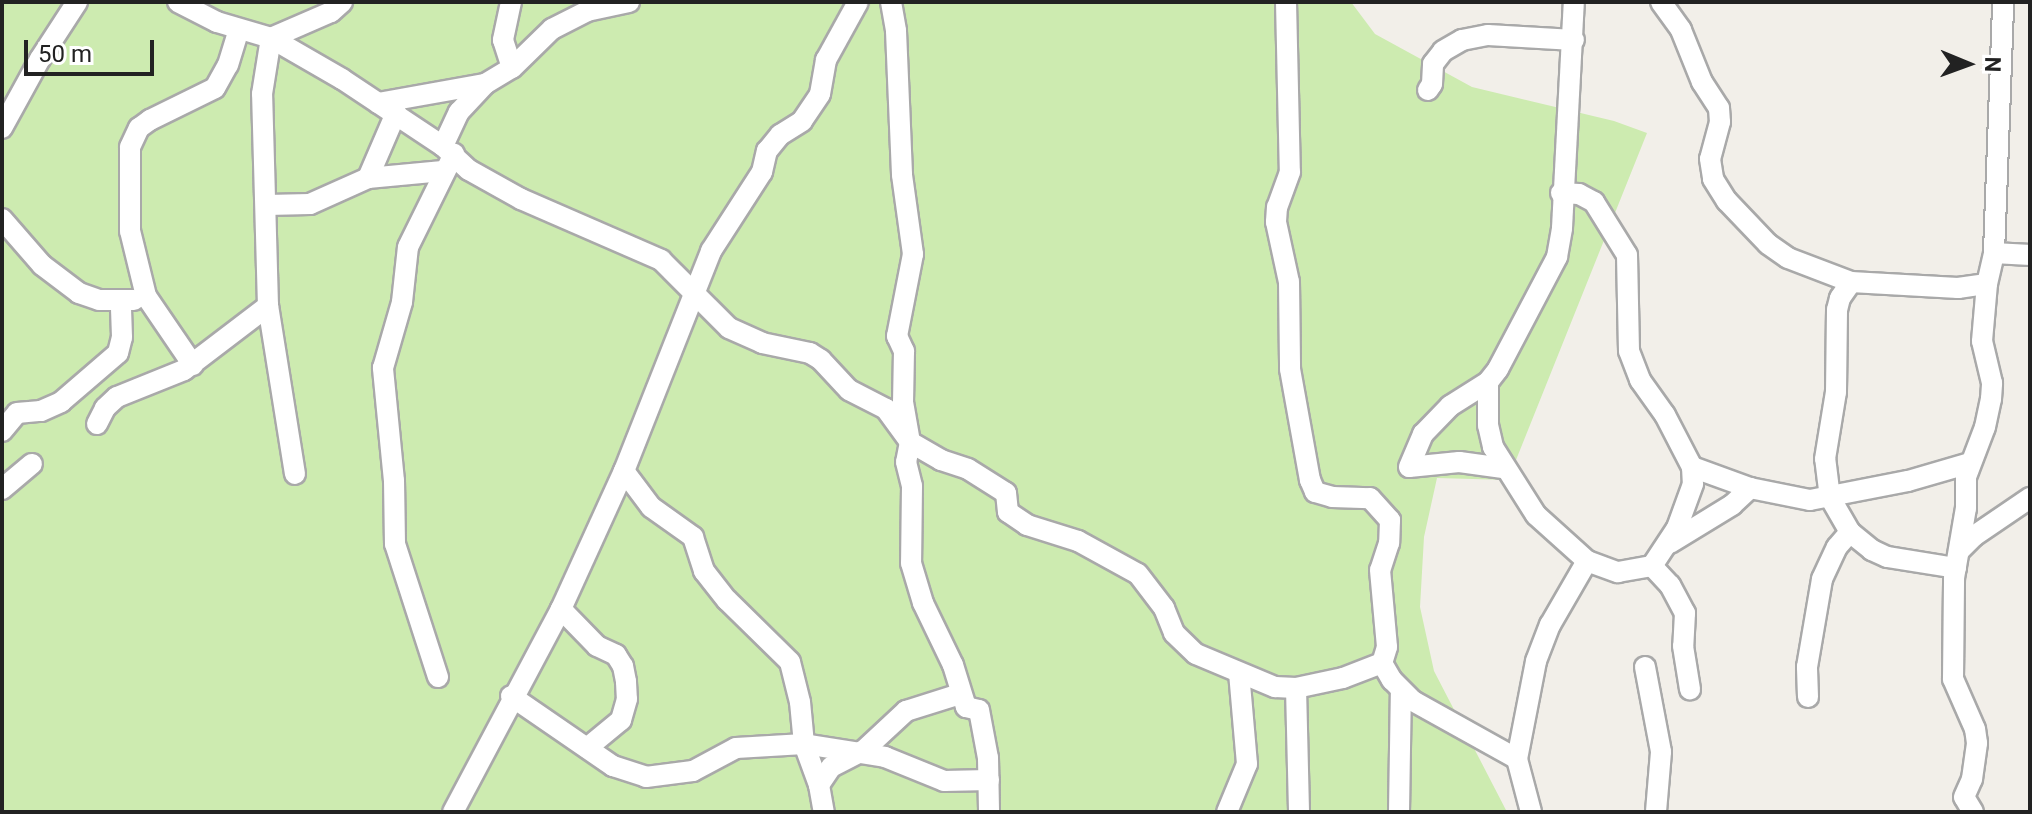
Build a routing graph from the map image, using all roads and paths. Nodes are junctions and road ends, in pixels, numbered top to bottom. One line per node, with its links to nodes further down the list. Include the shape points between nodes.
1 (77, 2): 19 (street)
2 (178, 2): 12 (street)
3 (342, 2): 13 (street)
4 (511, 2): 15 (street, via 503,40)
5 (629, 2): 15 (street, via 587,11 552,29)
6 (858, 2): 30 (street, via 826,60 820,94 802,121 767,151 762,172 711,251)
7 (891, 2): 37 (street, via 902,175 913,254 897,336 904,351 903,402)
8 (1286, 2): 54 (street, via 1290,172 1276,222 1289,282 1290,369 1315,492 1370,498 1390,520 1380,570 1387,647)
9 (1574, 2): 14 (street)
10 (1661, 2): 27 (street, via 1681,30 1719,108 1710,159 1713,179 1727,201 1788,258)
11 (2003, 2): 25 (street)
12 (239, 30): 13 (street); 29 (street, via 215,88 150,120 139,128 130,147 130,231)
13 (271, 38): 18 (street); 23 (street, via 262,94)
14 (1574, 40): 17 (street, via 1488,35 1462,40 1433,64); 22 (street)
15 (512, 68): 16 (street)
16 (485, 84): 18 (street); 20 (street, via 459,112)
17 (1428, 90)
18 (387, 108): 20 (street); 21 (street)
19 (2, 128)
20 (447, 157): 21 (street); 30 (street, via 521,199 661,260); 57 (street, via 437,194 408,247 402,302 383,368 395,544)
21 (368, 178): 23 (street, via 310,204)
22 (1561, 193): 34 (street, via 1557,257); 40 (street, via 1594,202 1627,255 1629,351 1640,380)
23 (267, 205): 32 (street)
24 (2, 219): 31 (street, via 42,265 79,293)
25 (1994, 253): 26 (street); 28 (street)
26 (2030, 255)
27 (1851, 282): 28 (street, via 1958,288); 46 (street, via 1837,310 1836,392 1825,459)
28 (1987, 284): 38 (street, via 1982,341 1991,399)
29 (146, 296): 31 (street); 33 (street)
30 (695, 296): 37 (street, via 729,328 821,360 849,390 886,409); 42 (street)
31 (121, 300): 36 (street, via 118,353 61,402 17,413)
32 (268, 306): 33 (street); 43 (street)
33 (193, 365): 35 (street, via 117,397)
34 (1488, 382): 41 (street, via 1488,425); 41 (street, via 1450,406 1423,434 1409,467 1459,462)
35 (97, 424)
36 (2, 431)
37 (910, 442): 56 (street, via 1006,493 1008,512 1027,525 1078,541 1138,574 1164,608 1174,633 1196,654); 61 (street, via 906,462 912,486 911,563)
38 (1970, 463): 46 (street); 50 (street)
39 (32, 464): 45 (street)
40 (1692, 467): 44 (street); 49 (street, via 1693,484)
41 (1503, 468): 51 (street, via 1536,515)
42 (624, 471): 53 (street); 64 (street, via 651,507 693,537 704,571 719,591 790,662)
43 (295, 474)
44 (1750, 488): 46 (street, via 1810,500); 49 (street)
45 (2, 489)
46 (1830, 498): 48 (street)
47 (2030, 498): 50 (street, via 1983,529)
48 (1850, 532): 50 (street, via 1887,557); 63 (street, via 1822,579 1807,667)
49 (1670, 543): 52 (street)
50 (1958, 559): 70 (street, via 1953,679 1977,743)
51 (1587, 561): 52 (street, via 1618,572); 67 (street, via 1536,661)
52 (1652, 566): 59 (street, via 1685,613 1683,646)
53 (561, 609): 62 (street); 65 (street, via 597,646 616,655 626,682 621,720)
54 (1382, 663): 58 (street); 60 (street)
55 (1645, 667): 78 (street, via 1661,752)
56 (1239, 673): 58 (street, via 1275,687); 74 (street, via 1247,764)
57 (438, 677)
58 (1296, 688): 75 (street)
59 (1690, 689)
60 (1401, 691): 67 (street, via 1464,733); 76 (street)
61 (960, 694): 66 (street, via 906,711); 68 (street, via 966,707 979,710)
62 (511, 696): 64 (street, via 613,766 646,777 693,771 736,748); 71 (street)
63 (1808, 697)
64 (804, 744): 66 (street); 69 (street)
65 (587, 748)
66 (858, 754): 68 (street, via 902,761 944,781); 69 (street, via 831,767)
67 (1517, 759): 77 (street)
68 (989, 780): 73 (street)
69 (819, 785): 72 (street)
70 (1966, 807)
71 (453, 812)
72 (824, 812)
73 (989, 812)
74 (1227, 812)
75 (1299, 812)
76 (1399, 812)
77 (1531, 812)
78 (1656, 812)

